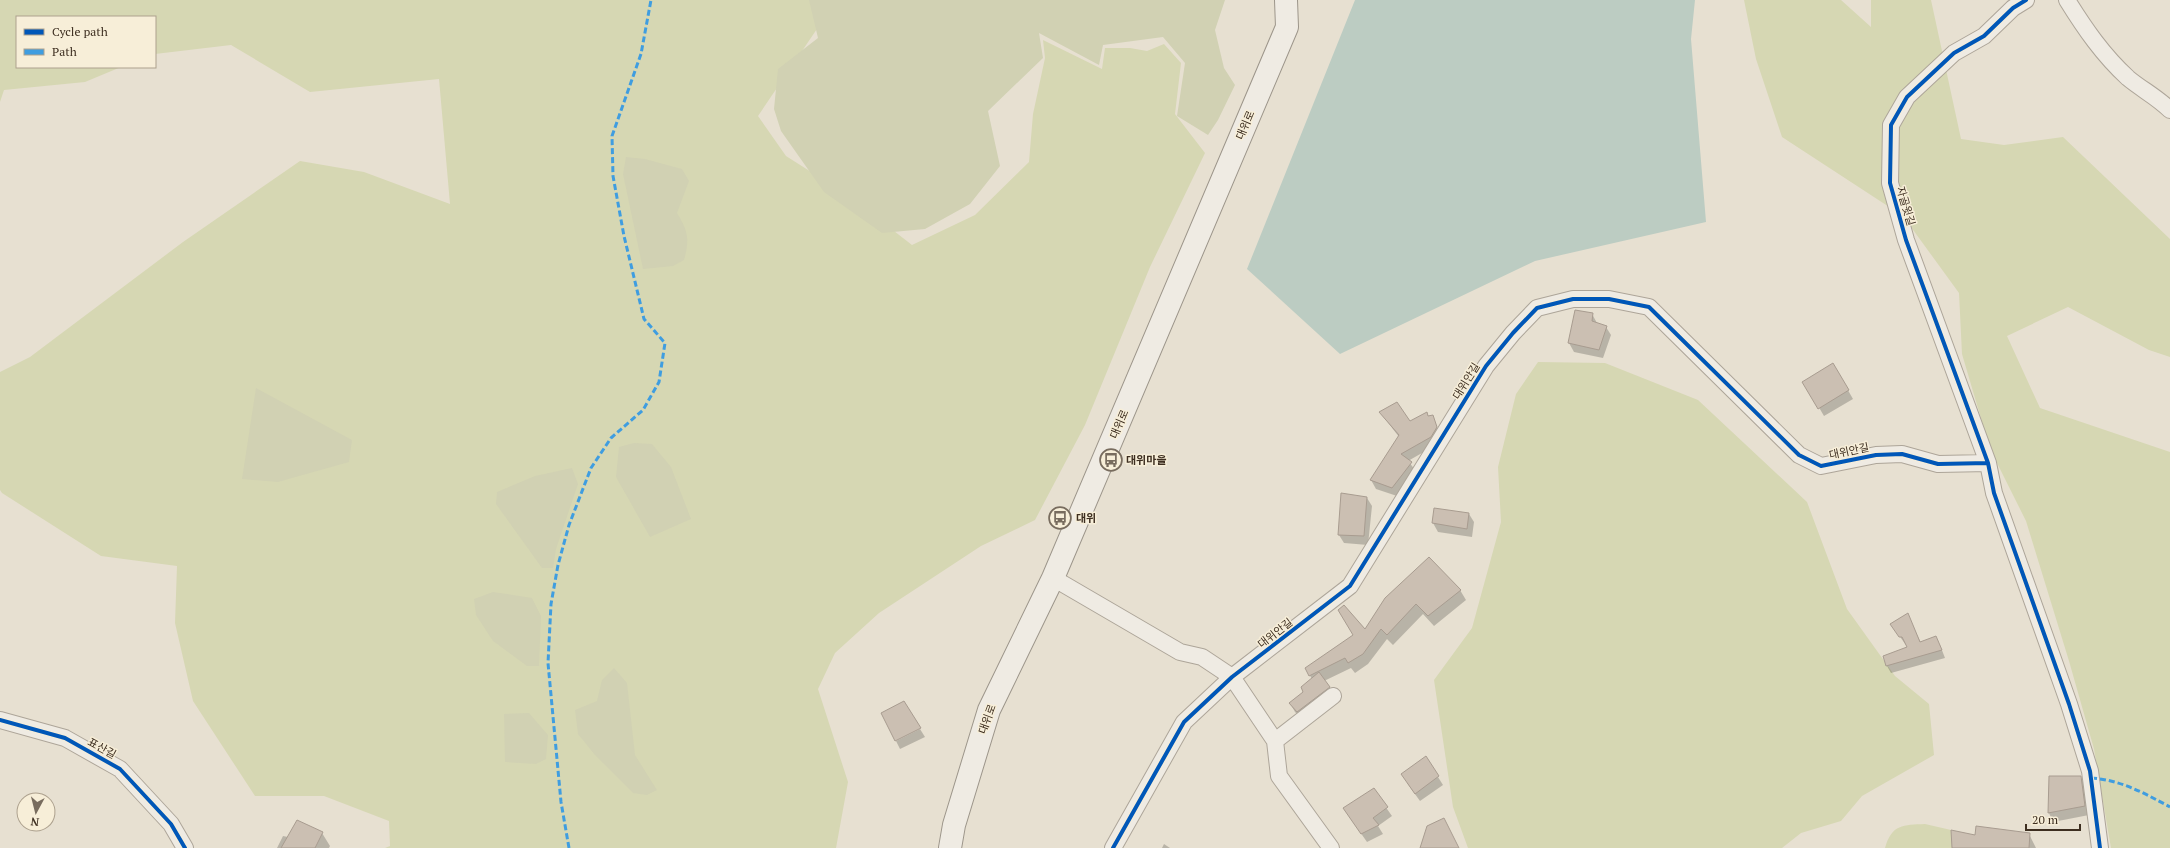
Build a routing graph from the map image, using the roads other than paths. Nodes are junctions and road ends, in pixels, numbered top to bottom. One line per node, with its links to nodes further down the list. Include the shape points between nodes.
1 (1286, 0): 6 (main road, 대위로, via 1287,27)
2 (2026, 0): 5 (street, 자골윗길, via 2013,8 1984,36 1954,53 1907,98 1891,125 1890,182 1906,240)
3 (2067, 0): 4 (street, via 2090,37 2109,59 2129,79)
4 (2170, 110)
5 (1988, 463): 7 (street, 대위안길, via 1938,464 1902,454 1876,455 1821,466 1799,455 1649,307 1610,299 1580,299 1537,308 1486,366 1350,586); 15 (street, 자골윗길, via 1994,493 2090,771)
6 (1053, 578): 7 (street, via 1180,652 1202,657); 12 (main road, 대위로, via 989,710 954,825)
7 (1232, 677): 10 (street); 13 (street, 대위안길, via 1184,722)
8 (1334, 696): 10 (street)
9 (0, 720): 11 (street, 표산길, via 65,738 120,769 171,824)
10 (1275, 741): 14 (street, via 1279,776)
11 (185, 848)
12 (950, 848)
13 (1113, 848)
14 (1331, 848)
15 (2100, 848)

